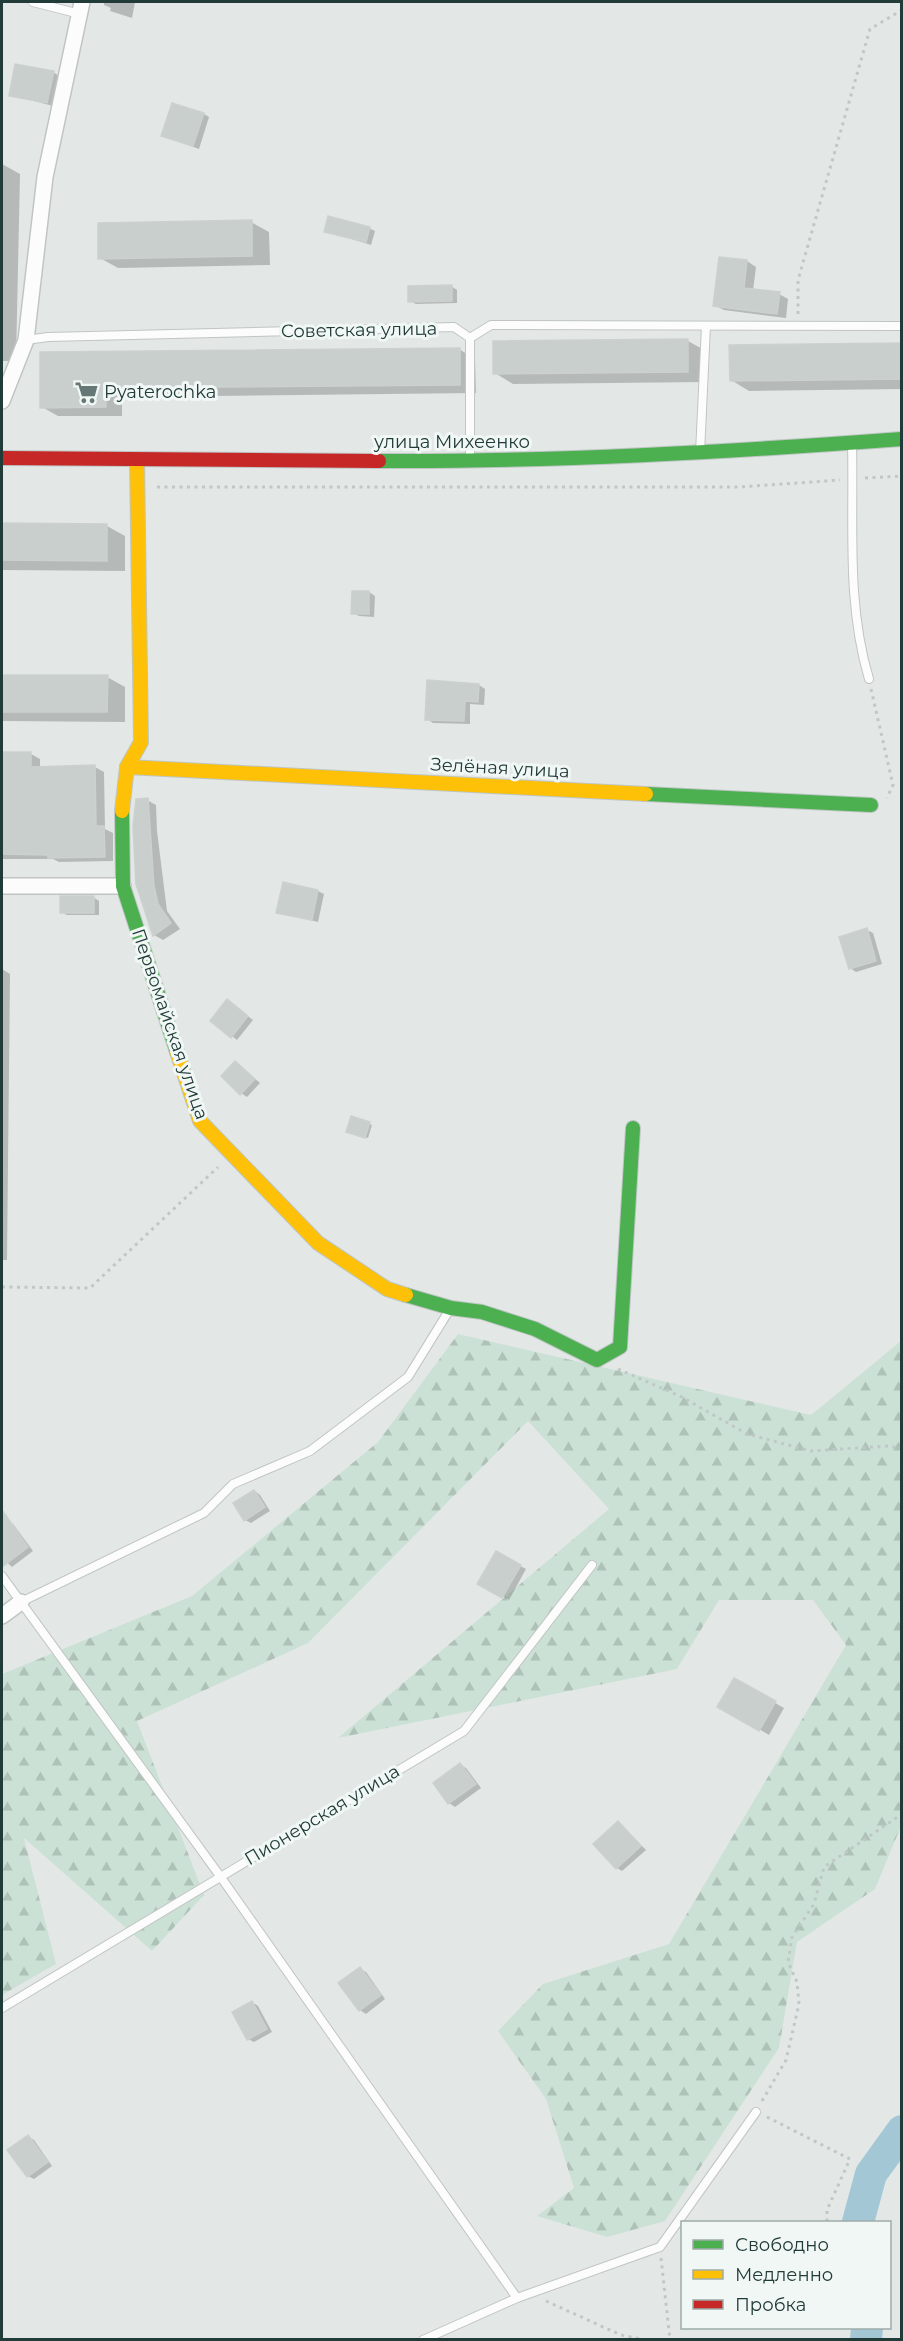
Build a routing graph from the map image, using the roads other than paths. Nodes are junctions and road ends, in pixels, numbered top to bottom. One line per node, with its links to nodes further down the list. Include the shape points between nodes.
1 (33, 2): 2 (lane)
2 (81, 8): 6 (street, via 45,177)
3 (706, 326): 4 (lane); 5 (lane, via 490,325); 10 (lane)
4 (902, 326)
5 (470, 338): 6 (lane, Советская улица, via 454,327); 13 (lane)
6 (27, 340): 7 (street)
7 (2, 401)
8 (902, 439): 9 (street, улица Михеенко)
9 (852, 443): 10 (street, улица Михеенко); 14 (lane, via 852,580 862,658)
10 (700, 454): 13 (street, улица Михеенко)
11 (2, 458): 12 (street, улица Михеенко)
12 (137, 459): 13 (street, улица Михеенко); 15 (street, Первомайская улица, via 141,741)
13 (470, 461)
14 (869, 679)
15 (127, 767): 16 (street, Зелёная улица); 18 (street, Первомайская улица, via 120,826)
16 (871, 805)
17 (2, 886): 18 (street)
18 (123, 886): 20 (street, Первомайская улица, via 200,1121 318,1243 387,1289)
19 (633, 1128): 20 (street, Первомайская улица, via 620,1347 597,1359 535,1329 482,1312)
20 (451, 1308): 23 (lane, via 408,1377 310,1451 233,1484 204,1513)
21 (592, 1565): 25 (lane, Пионерская улица, via 464,1731)
22 (2, 1576): 23 (lane)
23 (21, 1602): 24 (street); 25 (lane)
24 (2, 1616)
25 (220, 1876): 26 (lane, Пионерская улица); 28 (lane)
26 (2, 2008)
27 (756, 2112): 28 (lane, via 660,2247)
28 (517, 2298): 29 (lane)
29 (423, 2340)

